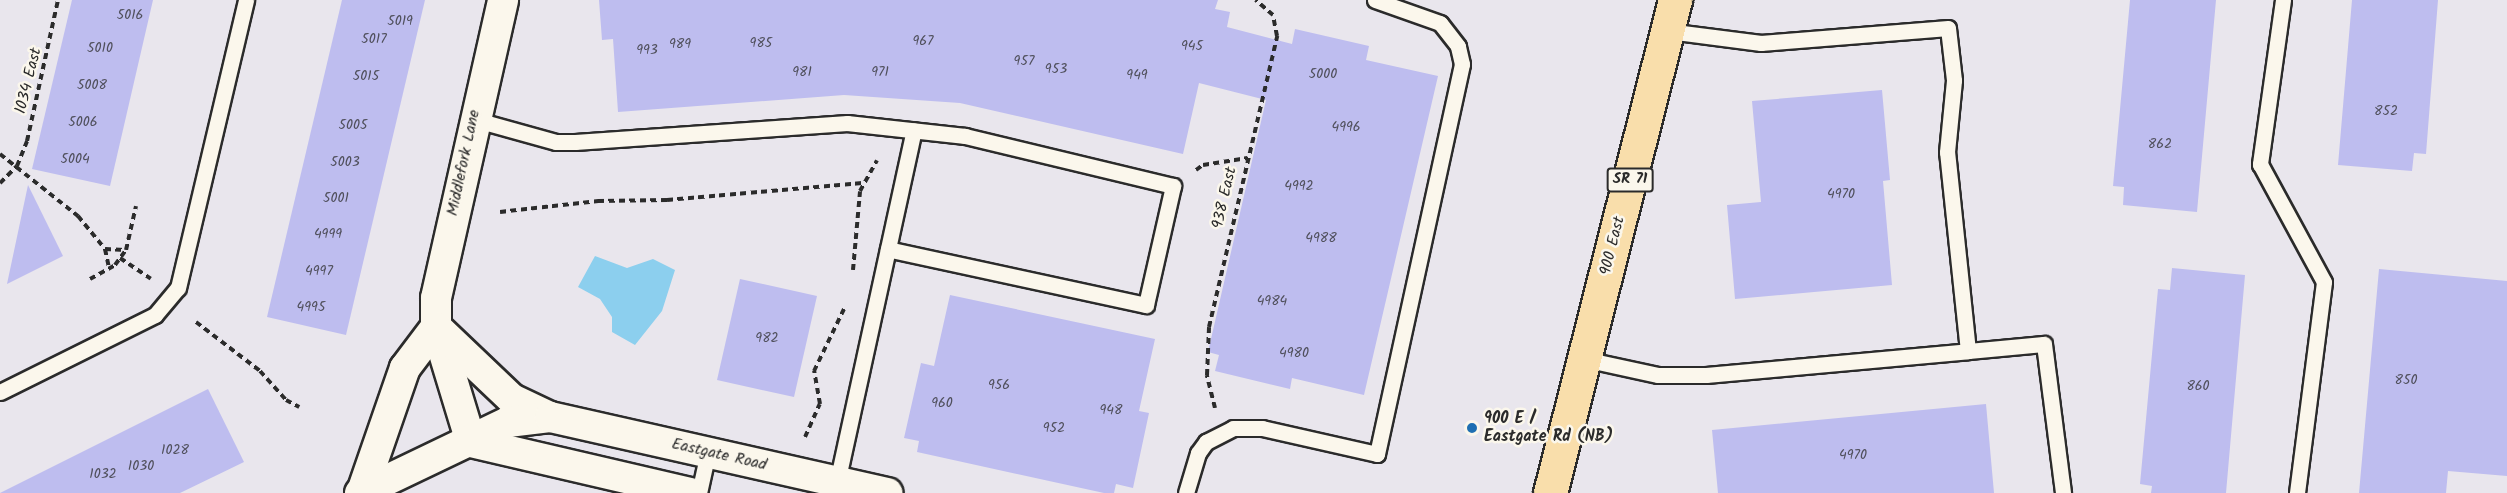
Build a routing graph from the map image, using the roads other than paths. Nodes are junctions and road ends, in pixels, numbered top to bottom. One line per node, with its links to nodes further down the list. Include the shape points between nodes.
1 (246, 0): 12 (lane, via 178,288 154,315)
2 (503, 0): 6 (street, Middlefork Lane)
3 (1375, 0): 21 (lane, via 1440,23 1458,45 1461,64 1377,454 1262,428 1233,428 1206,442 1198,453)
4 (2283, 0): 24 (lane, via 2260,164 2324,282)
5 (1671, 15): 10 (lane, via 1761,43 1948,28 1954,80 1947,152); 11 (main road, 900 East / SR 71)
6 (473, 119): 7 (lane, via 556,142 848,123); 9 (street, Middlefork Lane, via 436,298)
7 (914, 130): 8 (lane); 8 (lane, via 965,136 1173,186 1171,197 1146,305)
8 (888, 249): 16 (lane)
9 (436, 327): 13 (street, Eastgate Road, via 512,399); 14 (street, Middlefork Lane); 17 (street, via 405,368)
10 (1968, 351): 11 (lane, via 1706,375 1658,375); 23 (lane, via 2043,344)
11 (1584, 359): 22 (main road, 900 East / SR 71)
12 (0, 392)
13 (550, 417): 14 (street, Eastgate Road, via 508,422); 15 (street, Eastgate Road)
14 (471, 442): 17 (street, Eastgate Road); 18 (street)
15 (708, 452): 16 (street, Eastgate Road); 19 (lane)
16 (836, 487): 20 (street, Eastgate Road)
17 (361, 493)
18 (690, 493)
19 (699, 493)
20 (888, 493)
21 (1186, 493)
22 (1550, 493)
23 (2064, 493)
24 (2297, 493)

